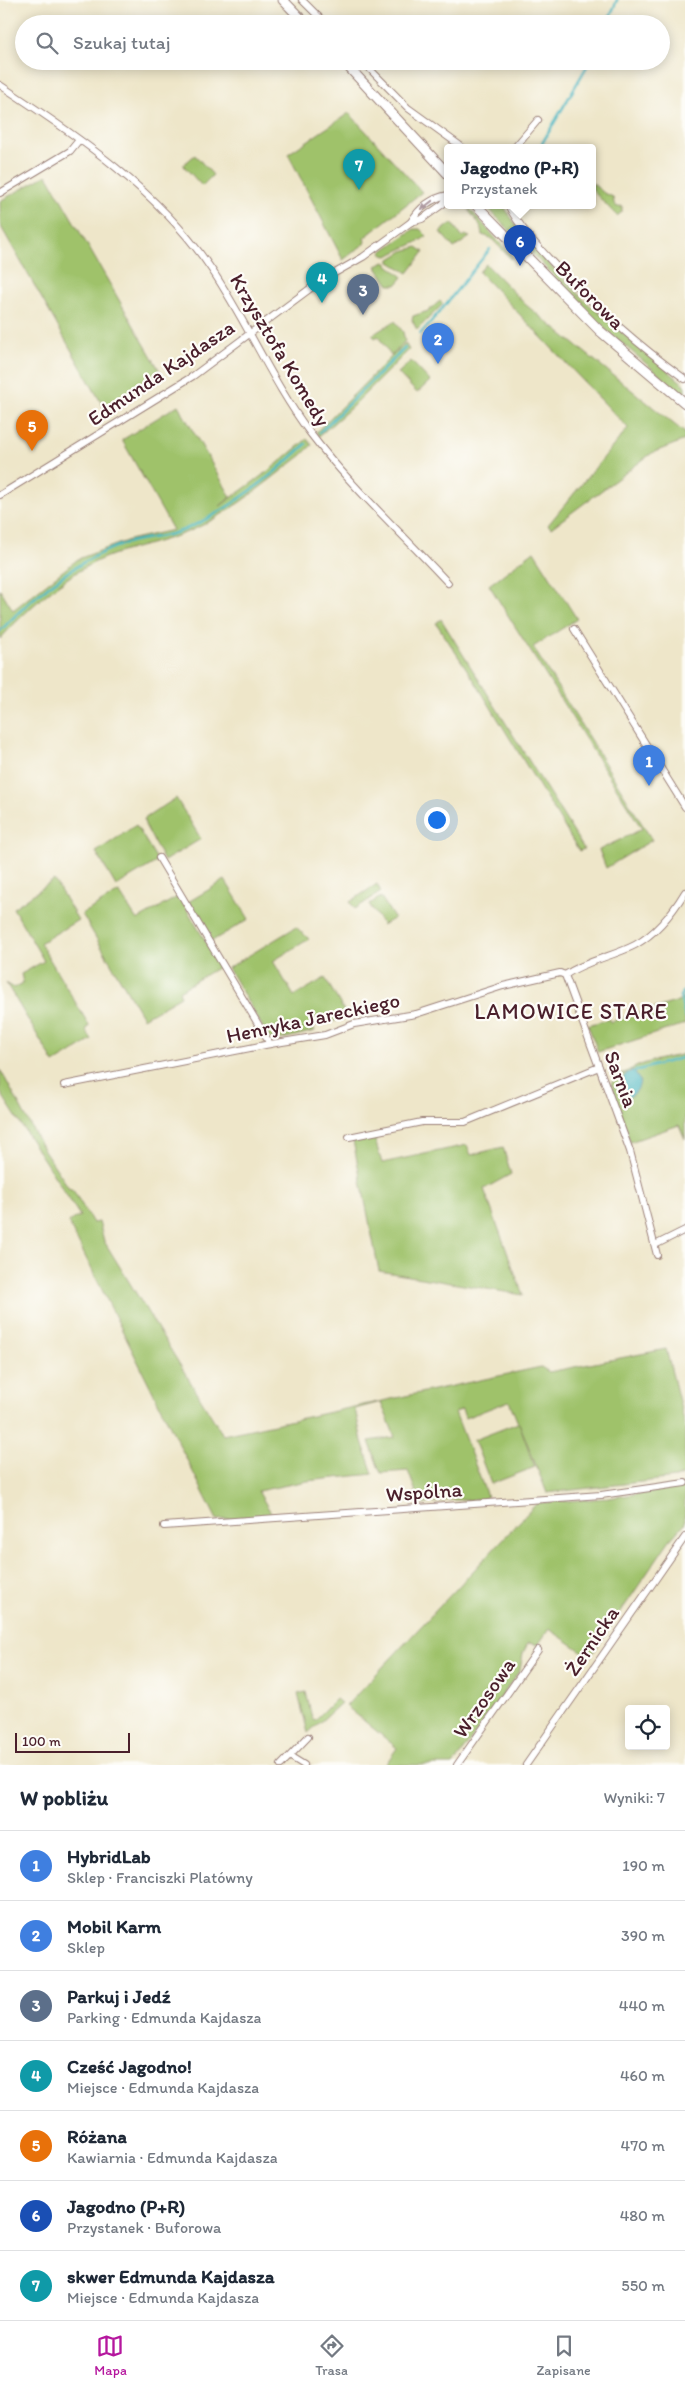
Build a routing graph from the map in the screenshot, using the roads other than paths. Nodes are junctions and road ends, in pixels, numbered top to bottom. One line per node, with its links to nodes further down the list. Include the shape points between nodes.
1 (283, 0): 3 (main road)
2 (302, 0): 4 (street)
3 (297, 15)
4 (317, 15)
5 (351, 70): 12 (main road)
6 (371, 70): 10 (street, via 408,108)
7 (0, 85): 9 (street, Krzysztofa Komedy)
8 (538, 120): 11 (street)
9 (79, 140): 13 (street, via 70,151); 17 (street, Krzysztofa Komedy, via 135,182 188,238 226,291)
10 (458, 144)
11 (518, 144)
12 (444, 170)
13 (0, 193)
14 (444, 196): 17 (street, Edmunda Kajdasza, via 437,197 411,222 363,257 319,282)
15 (480, 209): 19 (main road, Buforowa, via 600,332)
16 (510, 209): 18 (street, Buforowa, via 524,232 584,294 618,326)
17 (250, 333): 20 (street, Edmunda Kajdasza, via 193,376); 21 (street, Krzysztofa Komedy, via 311,434)
18 (684, 376)
19 (685, 403)
20 (0, 495)
21 (448, 583)
22 (574, 630): 23 (street)
23 (685, 807)
24 (159, 858): 27 (street)
25 (685, 892): 26 (street, via 668,916 642,941 579,966)
26 (565, 975): 27 (street, Henryka Jareckiego, via 560,973 503,986 416,1014 354,1024 324,1035); 28 (street, Sarnia)
27 (270, 1044): 29 (street, Henryka Jareckiego)
28 (599, 1067): 30 (street, via 465,1122 422,1122); 32 (street, Sarnia, via 630,1150)
29 (64, 1085)
30 (349, 1137)
31 (685, 1230): 32 (street)
32 (655, 1246): 33 (street, Sarnia)
33 (657, 1255)
34 (685, 1483): 35 (street, Wspólna, via 601,1495)
35 (164, 1526)
36 (685, 1537): 43 (street, Żernicka)
37 (538, 1650): 42 (street, Wrzosowa)
38 (308, 1737): 39 (street)
39 (292, 1756): 40 (street); 41 (street)
40 (281, 1765)
41 (304, 1765)
42 (457, 1765)
43 (526, 1765)

